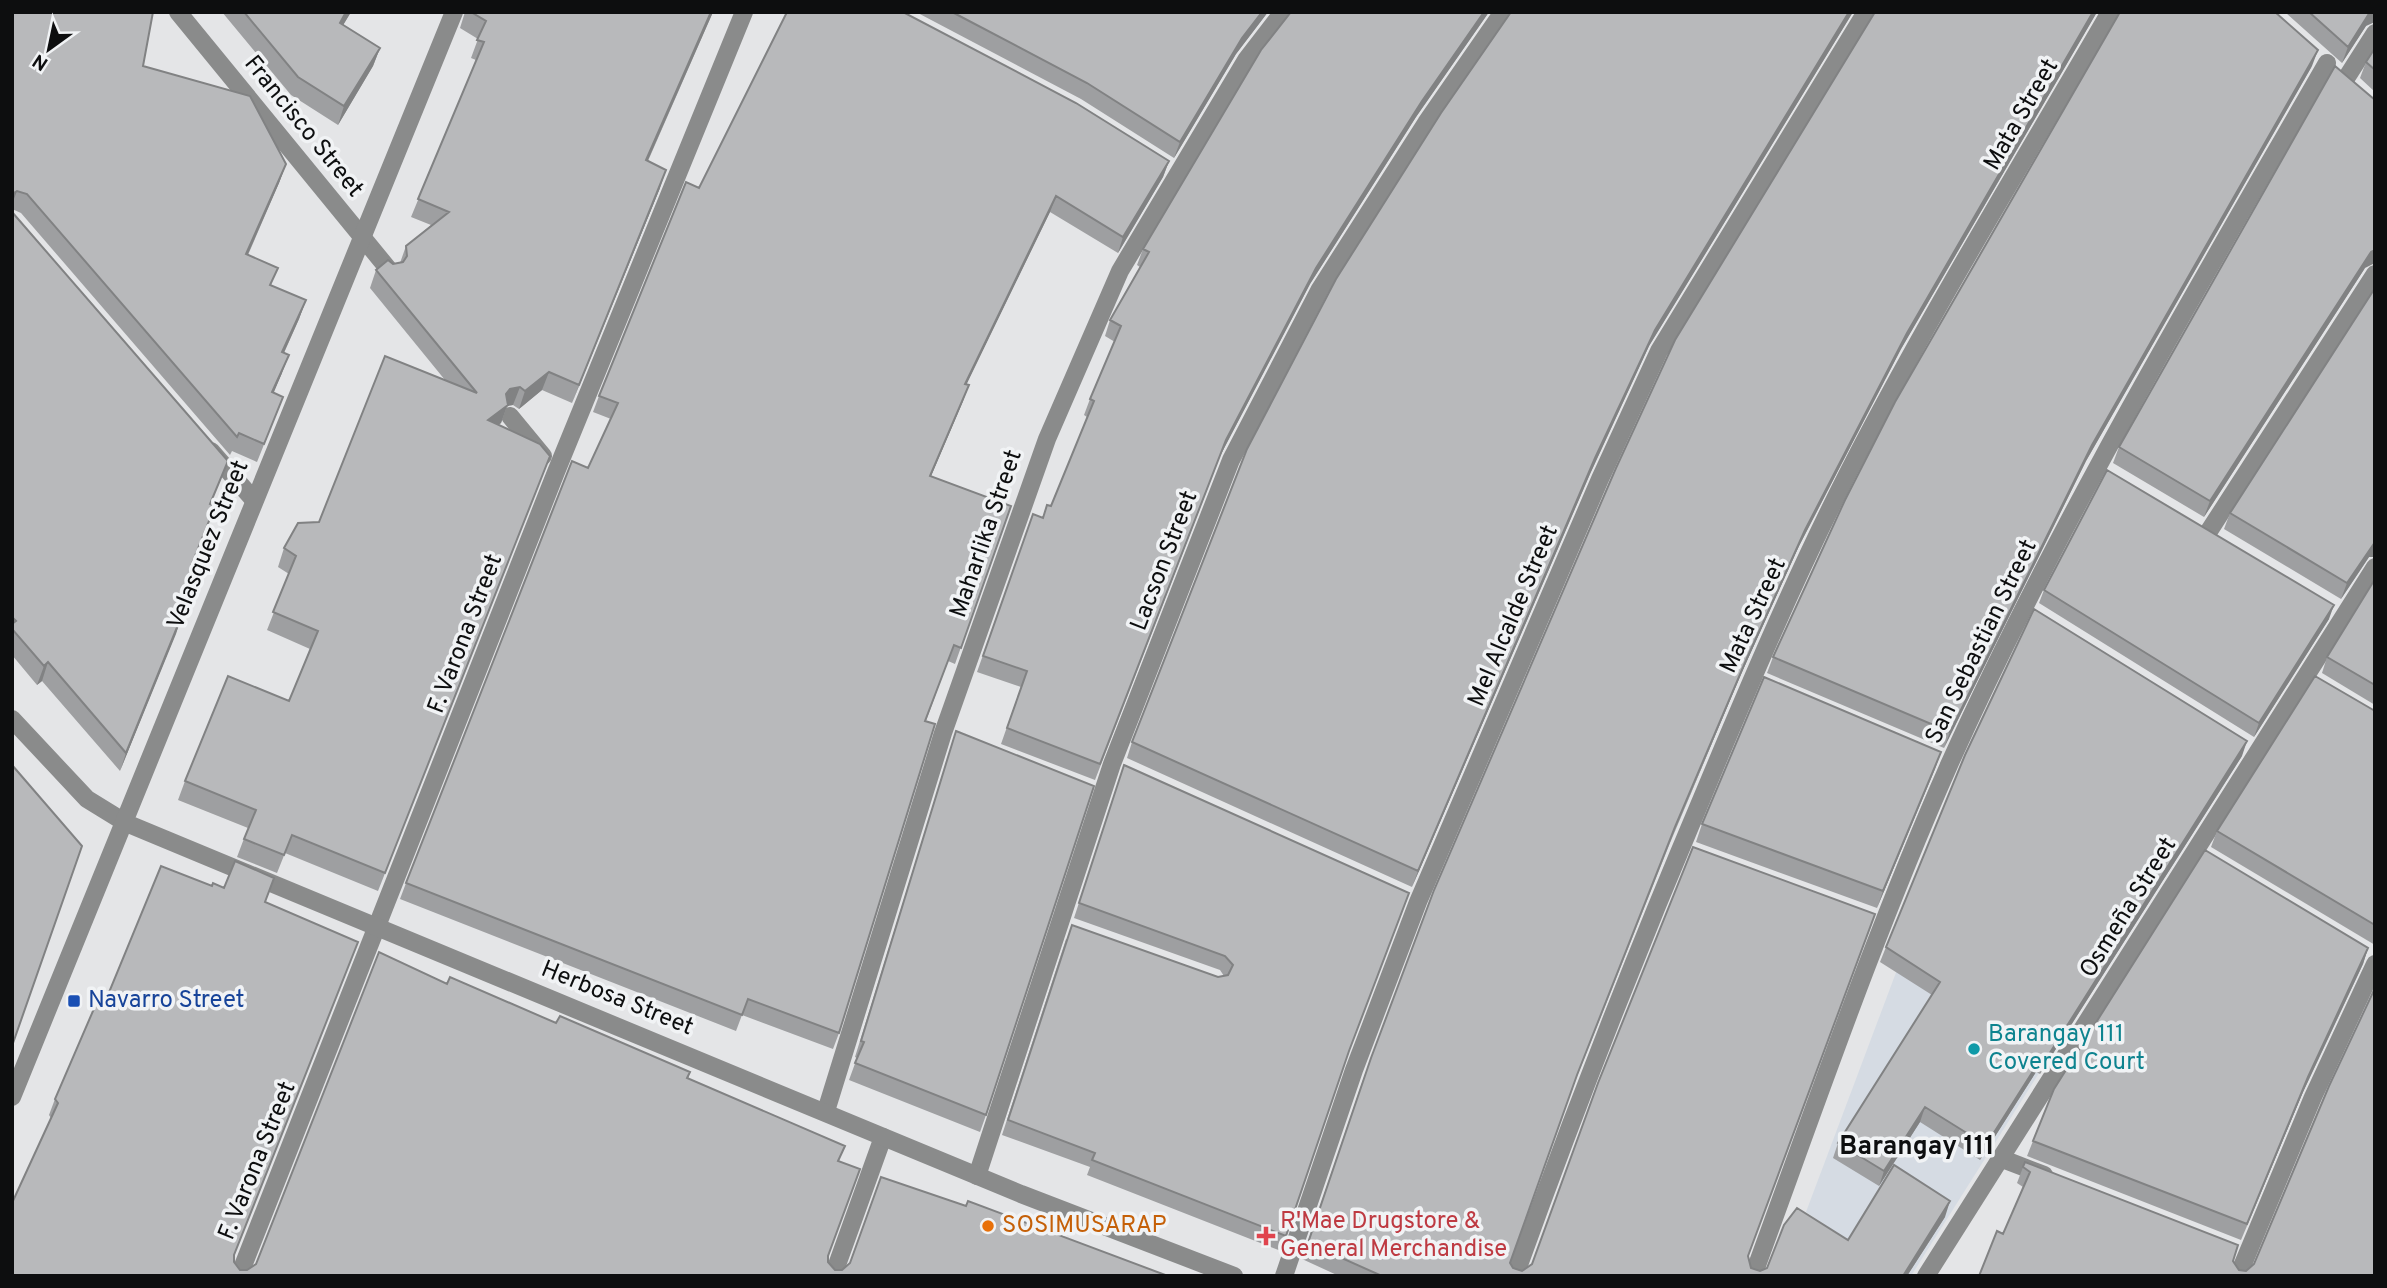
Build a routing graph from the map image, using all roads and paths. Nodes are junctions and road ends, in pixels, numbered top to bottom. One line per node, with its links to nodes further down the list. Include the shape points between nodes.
1 (178, 12): 9 (street, Francisco Street)
2 (454, 12): 9 (street, Velasquez Street)
3 (744, 12): 15 (street, F. Varona Street)
4 (1283, 12): 27 (street, Maharlika Street, via 1173,171 1121,271 1047,439)
5 (1503, 12): 30 (street, Lacson Street, via 1321,289 1237,448 1119,767 1096,793 1066,927)
6 (1866, 12): 35 (street, Mel Alcalde Street, via 1659,351 1600,479 1412,899)
7 (2110, 12): 36 (street, Mata Street, via 1847,474 1586,1079)
8 (2375, 33): 14 (street, San Sebastian Street, via 2350,85 2322,58)
9 (361, 237): 10 (street, Francisco Street); 17 (street, Velasquez Street)
10 (390, 271)
11 (2375, 274): 18 (street)
12 (510, 416): 15 (street)
13 (199, 437): 17 (street)
14 (2096, 466): 16 (street); 37 (street, San Sebastian Street, via 2031,611 1944,760 1875,920)
15 (556, 472): 24 (street, F. Varona Street)
16 (2119, 479)
17 (253, 499): 21 (street, Velasquez Street)
18 (2209, 531)
19 (2375, 567): 22 (street, Osmeña Street, via 2339,611 2311,680 2252,748)
20 (12, 719): 21 (street, Herbosa Street, via 88,799)
21 (126, 823): 24 (street, Herbosa Street); 26 (street, Velasquez Street)
22 (2195, 850): 23 (street); 29 (street, Osmeña Street)
23 (2216, 863)
24 (377, 928): 27 (street, Herbosa Street); 32 (street, F. Varona Street)
25 (2371, 958): 39 (street, via 2313,1097 2239,1252)
26 (12, 1097)
27 (827, 1111): 28 (street, Herbosa Street)
28 (883, 1137): 30 (street, Herbosa Street); 33 (street)
29 (2000, 1158): 31 (street); 38 (street, Osmeña Street)
30 (977, 1176): 34 (street, Herbosa Street)
31 (2065, 1184)
32 (239, 1276)
33 (833, 1276)
34 (1234, 1276)
35 (1284, 1276)
36 (1515, 1276)
37 (1753, 1276)
38 (1926, 1276)
39 (2238, 1276)

